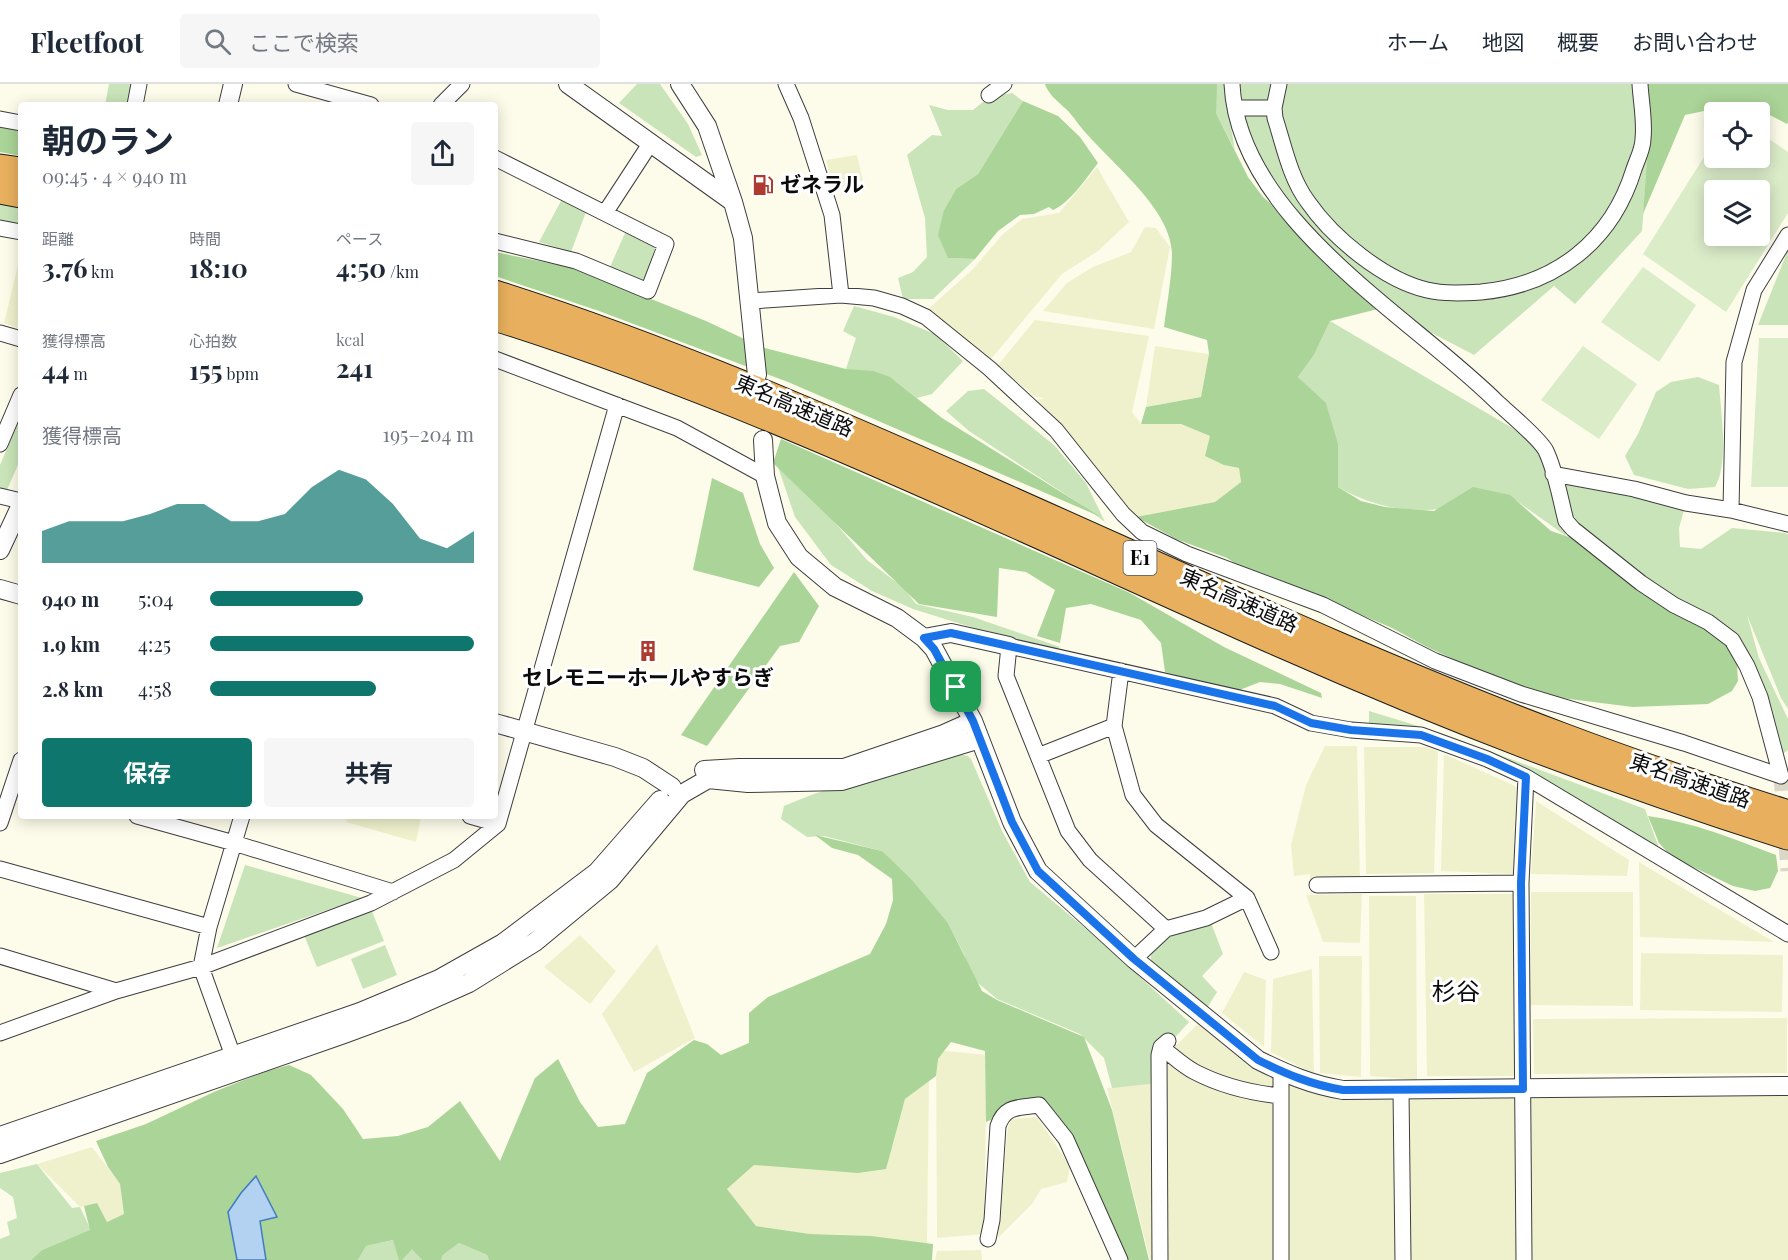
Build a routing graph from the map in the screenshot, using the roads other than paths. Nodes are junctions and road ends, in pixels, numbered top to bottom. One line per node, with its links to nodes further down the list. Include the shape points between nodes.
1 (139, 84): 14 (street)
2 (233, 84): 15 (street)
3 (296, 84): 12 (street)
4 (462, 84): 17 (street)
5 (568, 84): 22 (street)
6 (680, 84): 28 (street, via 707,126)
7 (786, 84): 35 (street, via 832,215)
8 (1004, 84): 13 (street)
9 (1233, 84): 18 (street)
10 (1279, 84): 19 (street)
11 (1640, 84): 19 (street, via 1643,140 1618,209 1600,234 1572,260 1541,277 1503,290 1462,293 1427,290 1400,280 1375,267 1328,227 1301,192)
12 (330, 89): 16 (street)
13 (989, 95)
14 (136, 102)
15 (229, 102)
16 (363, 102)
17 (444, 102)
18 (1236, 108): 19 (street); 47 (street, via 1241,133 1253,159 1270,189 1306,234 1481,385 1545,449)
19 (1274, 108)
20 (0, 119): 21 (street)
21 (18, 122)
22 (650, 144): 28 (street); 29 (street)
23 (498, 160): 29 (street)
24 (0, 168): 25 (highway)
25 (18, 171)
26 (0, 190): 27 (highway)
27 (18, 193)
28 (733, 202): 36 (street, via 743,238)
29 (605, 213): 33 (street, via 666,244 648,291 576,261)
30 (0, 228): 31 (street)
31 (18, 231)
32 (1788, 235): 52 (street, via 1754,290 1734,362)
33 (498, 241)
34 (498, 295): 70 (highway, 東名高速道路 / E1, via 640,344 830,420 1438,687 1692,784)
35 (840, 295): 36 (street); 47 (street, via 874,298 926,317 1056,430 1142,532 1187,554 1323,605 1435,661 1521,694 1781,776 1760,697 1732,640 1641,583 1573,530 1566,520)
36 (751, 301): 41 (street)
37 (498, 318): 76 (highway, 東名高速道路 / E1, via 633,365 821,440 1429,707 1575,765)
38 (0, 333): 39 (street)
39 (18, 338)
40 (498, 360): 43 (street)
41 (757, 375)
42 (18, 398): 44 (street)
43 (617, 405): 48 (street, via 677,428); 63 (street)
44 (5, 416): 46 (street)
45 (762, 440): 48 (street)
46 (0, 444)
47 (1554, 474): 52 (street)
48 (765, 476): 57 (street, via 777,524 799,557 835,587 897,618)
49 (0, 496): 50 (street)
50 (18, 502)
51 (18, 510): 54 (street)
52 (1731, 510): 53 (street)
53 (1788, 524)
54 (0, 549)
55 (0, 589): 56 (street)
56 (18, 594)
57 (924, 638): 58 (street, via 951,633); 60 (street, via 934,649)
58 (1009, 646): 59 (street); 65 (street, via 1006,676)
59 (1121, 671): 62 (street); 67 (street, via 1275,706 1311,723 1421,735)
60 (973, 721): 64 (street); 69 (street, via 844,768 698,770)
61 (498, 724): 63 (street)
62 (1114, 726): 65 (street); 82 (street, via 1133,795 1156,825)
63 (525, 731): 69 (street, via 615,757 643,768); 75 (street)
64 (980, 740): 88 (street, via 1012,822 1038,871); 99 (street, via 842,781 748,783 708,779 682,794 610,879 535,942 469,982 344,1034)
65 (1038, 756): 84 (street, via 1068,831 1090,860)
66 (18, 766): 68 (street)
67 (1526, 777): 79 (street); 85 (street)
68 (11, 781): 74 (street)
69 (672, 787): 92 (street, via 597,872 503,943 439,979 370,1008)
70 (1788, 814)
71 (148, 819): 77 (street)
72 (241, 819): 77 (street)
73 (480, 819): 75 (street)
74 (0, 823)
75 (498, 824): 81 (street, via 454,860)
76 (1788, 836)
77 (234, 843): 81 (street); 83 (street)
78 (0, 868): 83 (street)
79 (1521, 883): 80 (street); 95 (street)
80 (1317, 885)
81 (393, 892): 89 (street)
82 (1247, 898): 84 (street, via 1206,918); 86 (street)
83 (209, 927): 89 (street)
84 (1166, 928): 88 (street)
85 (1788, 934)
86 (1271, 952)
87 (0, 956): 90 (street)
88 (1134, 959): 93 (street, via 1258,1060)
89 (201, 967): 90 (street); 92 (street)
90 (116, 991): 91 (street)
91 (0, 1033)
92 (233, 1056): 98 (street)
93 (1281, 1072): 96 (street, via 1317,1086 1343,1090); 97 (street)
94 (1788, 1086): 95 (street)
95 (1523, 1089): 96 (street); 105 (street)
96 (1401, 1090): 104 (street)
97 (1281, 1096): 102 (street, via 1253,1093 1194,1072 1164,1044 1159,1055); 103 (street)
98 (0, 1136)
99 (0, 1154)
100 (988, 1239): 101 (street, via 1001,1116 1007,1110 1039,1105 1066,1139)
101 (1120, 1260)
102 (1160, 1260)
103 (1281, 1260)
104 (1403, 1260)
105 (1524, 1260)

